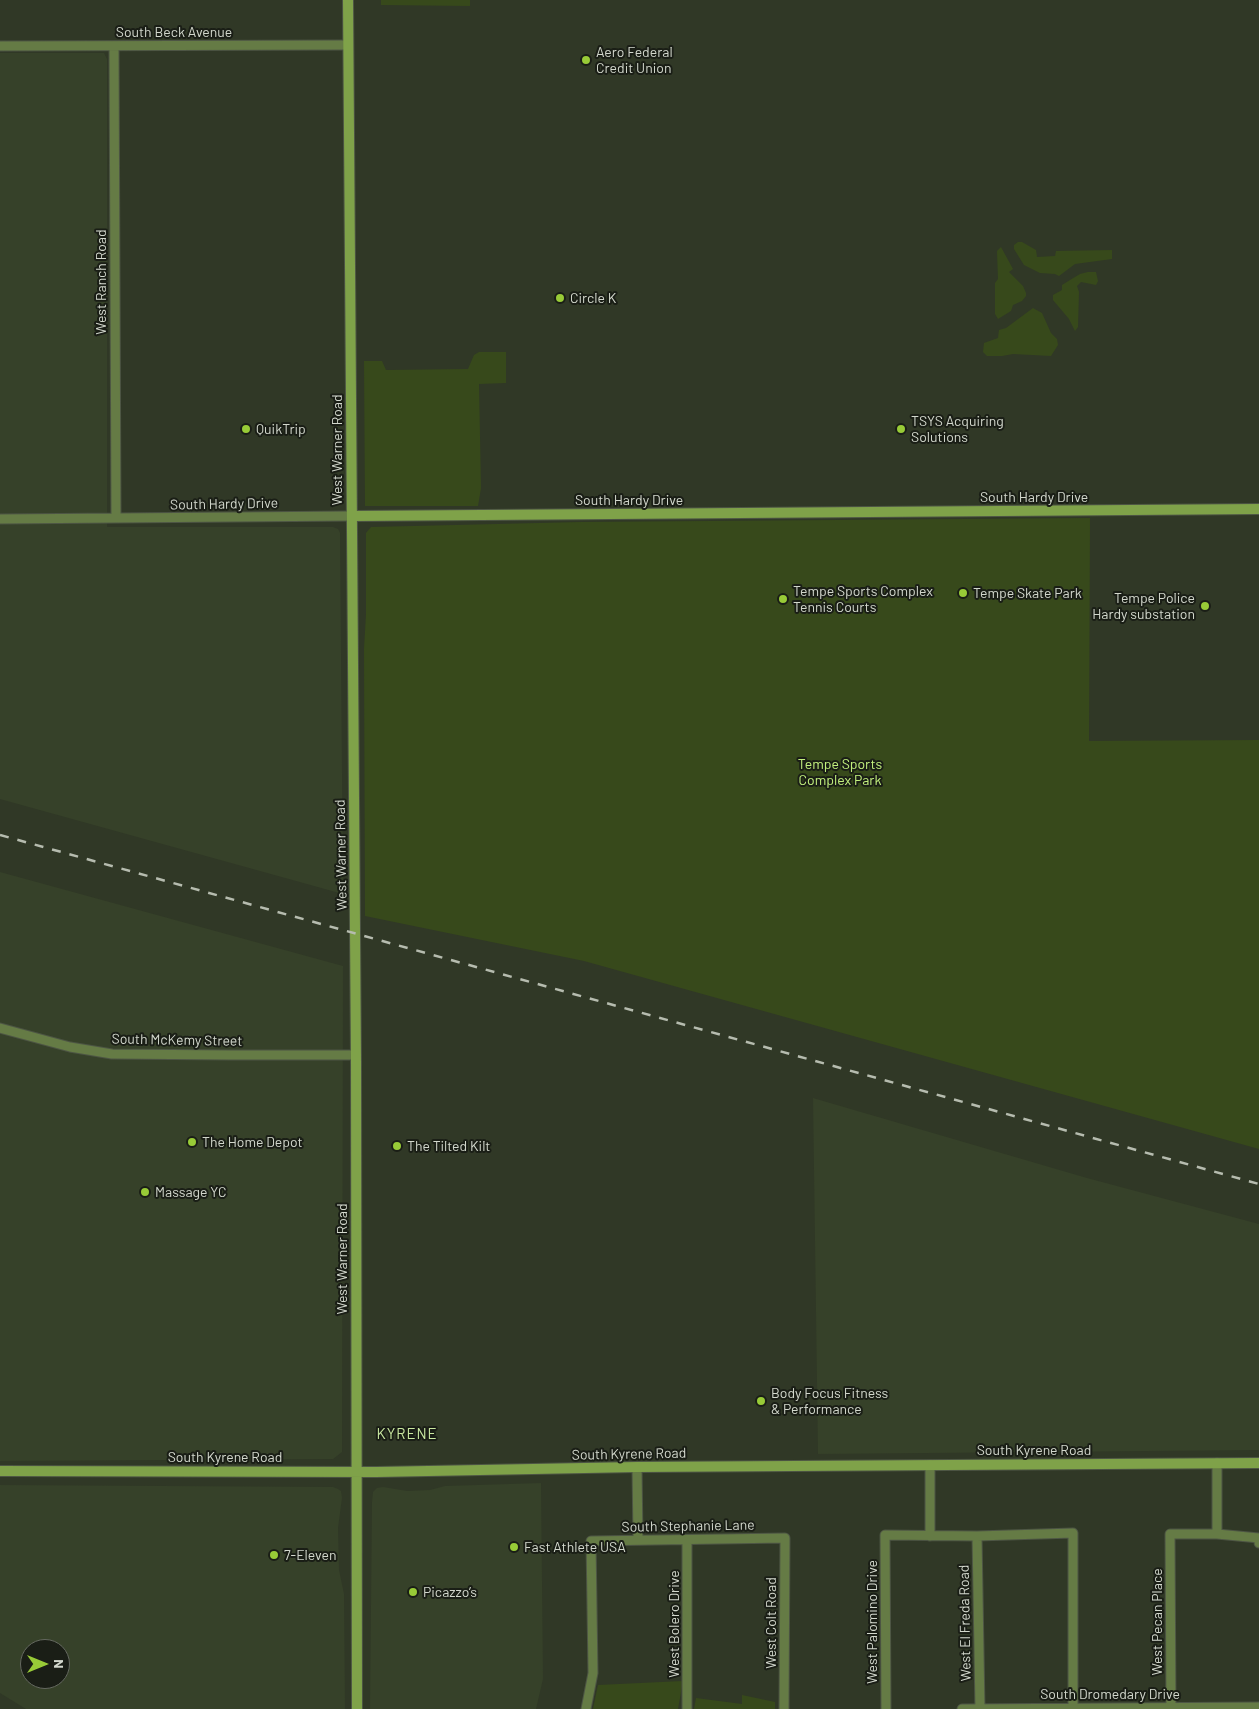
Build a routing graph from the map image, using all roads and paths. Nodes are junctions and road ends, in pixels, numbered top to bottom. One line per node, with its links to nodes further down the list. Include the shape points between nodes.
1 (348, 0): 2 (main road, West Warner Road)
2 (348, 45): 4 (street, South Beck Avenue); 6 (main road, West Warner Road)
3 (0, 46): 4 (street, South Beck Avenue)
4 (114, 46): 7 (street, West Ranch Road)
5 (1259, 508): 6 (main road, South Hardy Drive)
6 (352, 516): 7 (street, South Hardy Drive); 10 (main road, West Warner Road)
7 (116, 518): 8 (street, South Hardy Drive)
8 (0, 519)
9 (0, 1028): 10 (street, South McKemy Street, via 70,1047 112,1054)
10 (356, 1055): 16 (main road, West Warner Road)
11 (1217, 1463): 12 (main road, South Kyrene Road); 13 (main road, South Kyrene Road); 17 (street)
12 (1259, 1463)
13 (930, 1465): 14 (main road, South Kyrene Road); 18 (street)
14 (637, 1467): 16 (main road, South Kyrene Road); 22 (street)
15 (0, 1471): 16 (main road, South Kyrene Road)
16 (356, 1472): 27 (main road, West Warner Road)
17 (1217, 1534): 21 (street); 26 (street, West Pecan Place, via 1170,1534)
18 (930, 1536): 19 (street); 31 (street, West Palomino Drive, via 885,1535)
19 (978, 1536): 33 (street, West El Freda Road); 34 (street, via 1073,1533)
20 (785, 1538): 23 (street, South Stephanie Lane); 30 (street, West Colt Road)
21 (1259, 1538): 24 (street)
22 (638, 1540): 23 (street, South Stephanie Lane); 28 (street, South Stephanie Lane, via 591,1541 593,1672)
23 (688, 1540): 29 (street, West Bolero Drive)
24 (1259, 1543)
25 (1259, 1707): 26 (street, South Dromedary Drive)
26 (1171, 1708): 34 (street, South Dromedary Drive)
27 (357, 1709)
28 (586, 1709)
29 (687, 1709)
30 (784, 1709)
31 (886, 1709)
32 (962, 1709): 33 (street, South Dromedary Drive)
33 (980, 1709): 34 (street, South Dromedary Drive)
34 (1073, 1709)

